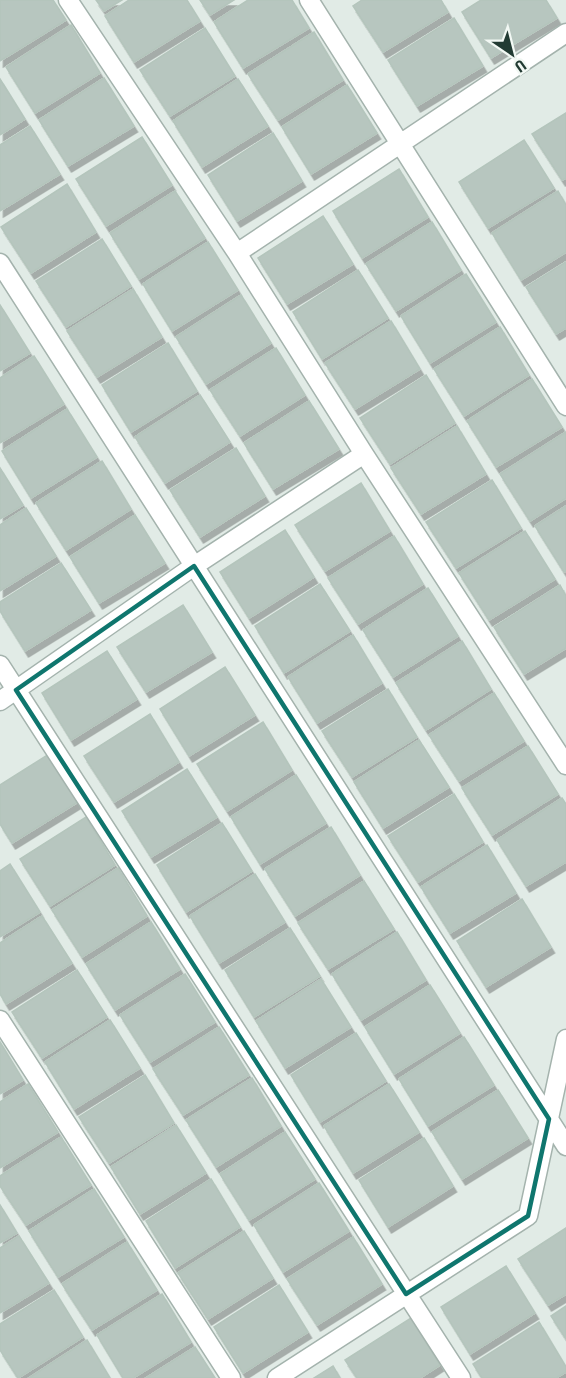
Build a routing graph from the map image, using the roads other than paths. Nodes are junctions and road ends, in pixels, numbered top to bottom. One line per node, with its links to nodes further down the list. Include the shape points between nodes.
1 (68, 0): 5 (street)
2 (309, 0): 4 (street)
3 (566, 33): 4 (street)
4 (400, 145): 5 (street); 7 (street)
5 (237, 253): 8 (street)
6 (0, 262): 9 (street)
7 (566, 406)
8 (364, 454): 9 (street); 13 (street)
9 (194, 566): 11 (street); 16 (street)
10 (0, 665): 11 (street)
11 (16, 690): 12 (street); 18 (street)
12 (0, 700)
13 (566, 765)
14 (0, 1020): 19 (street)
15 (566, 1039): 16 (street)
16 (549, 1119): 17 (street); 18 (street, via 528,1216)
17 (566, 1146)
18 (406, 1294): 20 (street); 21 (street)
19 (231, 1378)
20 (276, 1378)
21 (461, 1378)

